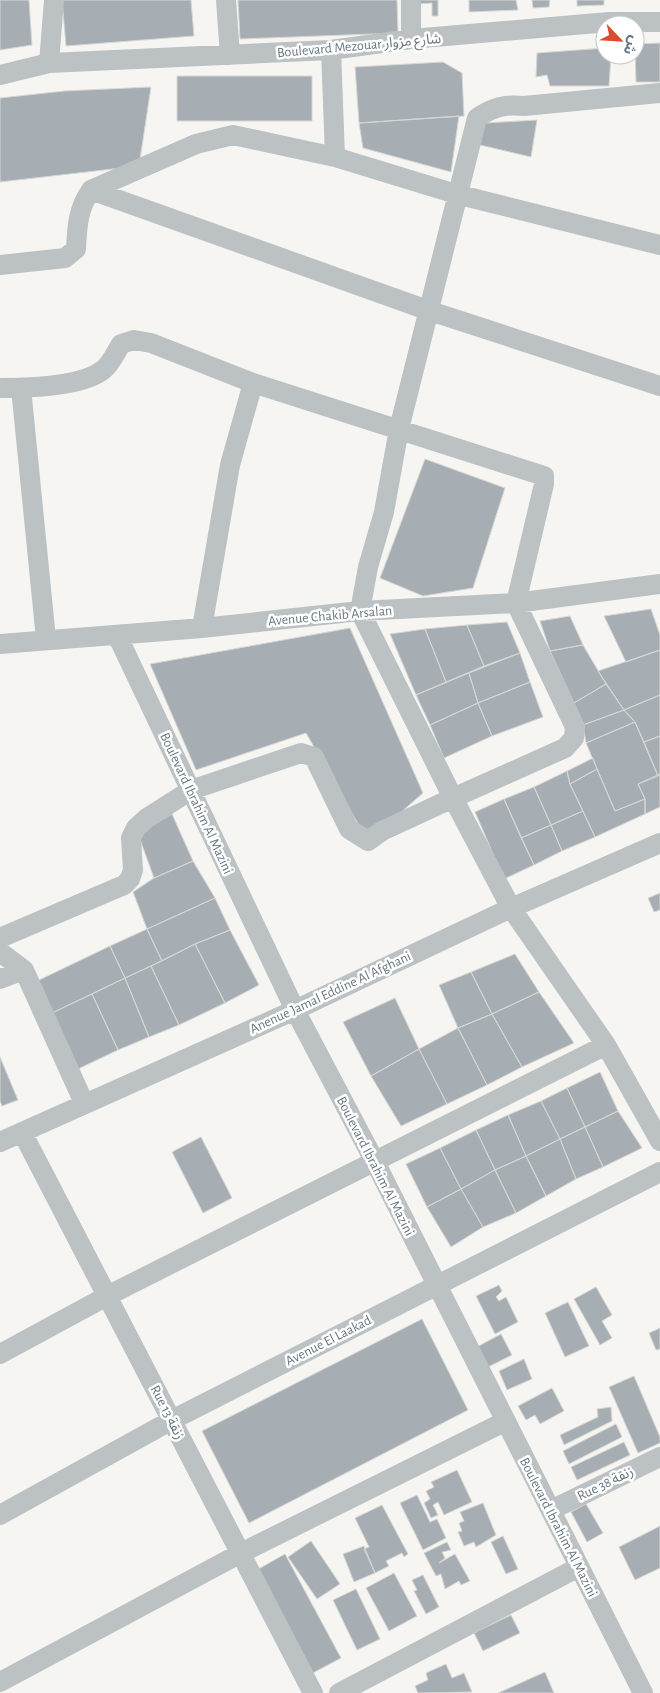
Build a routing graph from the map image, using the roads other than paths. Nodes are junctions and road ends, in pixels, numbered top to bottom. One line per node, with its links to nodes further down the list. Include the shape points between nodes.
1 (54, 0): 8 (street)
2 (226, 0): 7 (street)
3 (411, 0): 5 (street)
4 (660, 22): 5 (street, Boulevard Mezouar شارع مزوار, via 609,22)
5 (412, 40): 6 (street, Boulevard Mezouar شارع مزوار)
6 (331, 50): 7 (street, Boulevard Mezouar شارع مزوار); 11 (street)
7 (230, 55): 8 (street, Boulevard Mezouar شارع مزوار)
8 (49, 62): 9 (street, Boulevard Mezouar شارع مزوار)
9 (0, 75)
10 (660, 93): 13 (street, via 494,107 477,118)
11 (335, 157): 12 (street, via 233,135 196,144); 13 (street)
12 (91, 190): 15 (street, via 82,202 76,249 65,258); 16 (street)
13 (456, 194): 14 (street); 16 (street)
14 (660, 245)
15 (0, 264)
16 (430, 311): 18 (street); 21 (street)
17 (253, 383): 20 (street, via 151,343 134,340 121,344 105,369 88,380); 21 (street); 25 (street, via 230,465)
18 (660, 386)
19 (0, 388): 20 (street)
20 (21, 388): 27 (street)
21 (399, 429): 23 (street, via 544,476); 24 (street, via 384,512 368,567)
22 (660, 584): 23 (street, Avenue Chakib Arsalan)
23 (516, 603): 24 (street, Avenue Chakib Arsalan); 30 (street, via 575,727 574,738 565,748)
24 (360, 611): 25 (street, Avenue Chakib Arsalan); 30 (street)
25 (202, 628): 26 (street, Avenue Chakib Arsalan)
26 (116, 635): 27 (street, Avenue Chakib Arsalan); 29 (street, Boulevard Ibrahim Al Mazini)
27 (46, 639): 28 (street, Avenue Chakib Arsalan)
28 (0, 644)
29 (191, 790): 30 (street, via 301,754 314,757 349,828 368,841 382,831); 33 (street, via 136,828 130,838 133,870 124,885); 37 (street, Boulevard Ibrahim Al Mazini)
30 (453, 798): 32 (street)
31 (660, 843): 32 (street, Anenue Jamal Eddine Al Afghani)
32 (511, 908): 37 (street, Anenue Jamal Eddine Al Afghani); 38 (street)
33 (0, 938)
34 (0, 952): 35 (street)
35 (24, 970): 36 (street); 39 (street)
36 (0, 979)
37 (295, 1010): 39 (street, Anenue Jamal Eddine Al Afghani); 43 (street, Boulevard Ibrahim Al Mazini)
38 (606, 1045): 41 (street); 43 (street)
39 (84, 1103): 40 (street, Anenue Jamal Eddine Al Afghani)
40 (22, 1132): 42 (street, Anenue Jamal Eddine Al Afghani); 46 (street, Rue 13 زنقة)
41 (660, 1140)
42 (0, 1142)
43 (375, 1162): 45 (street, Boulevard Ibrahim Al Mazini); 46 (street)
44 (660, 1172): 45 (street, Avenue El Laakad)
45 (437, 1285): 48 (street, Avenue El Laakad); 49 (street, Boulevard Ibrahim Al Mazini)
46 (108, 1296): 47 (street); 48 (street, Rue 13 زنقة)
47 (0, 1354)
48 (172, 1420): 52 (street, Avenue El Laakad); 53 (street, Rue 13 زنقة)
49 (506, 1421): 51 (street, Boulevard Ibrahim Al Mazini); 53 (street)
50 (660, 1457): 51 (street, Rue 38 زنقة)
51 (551, 1510): 54 (street, Boulevard Ibrahim Al Mazini)
52 (0, 1515)
53 (241, 1553): 55 (street); 56 (street, Rue 13 زنقة)
54 (580, 1566): 57 (street); 58 (street, Boulevard Ibrahim Al Mazini)
55 (0, 1682)
56 (313, 1693)
57 (338, 1693)
58 (643, 1693)

